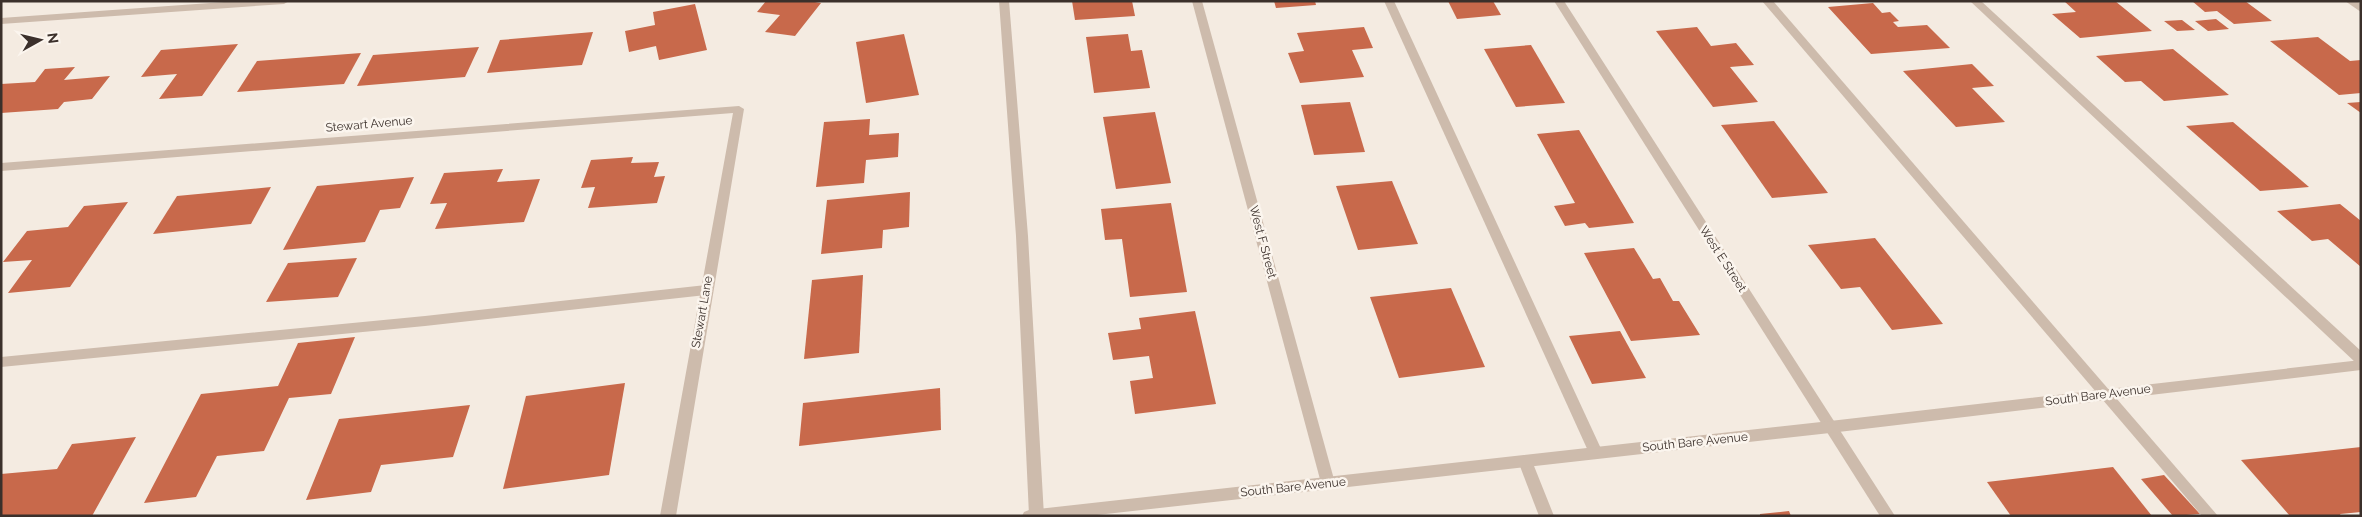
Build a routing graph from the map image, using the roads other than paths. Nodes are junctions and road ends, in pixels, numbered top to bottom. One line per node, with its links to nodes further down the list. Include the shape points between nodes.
1 (284, 1): 10 (street)
2 (1004, 1): 22 (street, via 1022,236)
3 (1197, 1): 21 (street, West F Street)
4 (1389, 1): 19 (street)
5 (1559, 1): 18 (street, West E Street)
6 (1767, 1): 17 (street)
7 (1975, 1): 14 (street)
8 (2350, 1): 9 (street)
9 (2361, 8)
10 (1, 21)
11 (738, 109): 12 (street, Stewart Avenue); 13 (street, Stewart Lane)
12 (1, 167)
13 (706, 290): 15 (street); 23 (street, Stewart Lane)
14 (2361, 359)
15 (1, 362)
16 (2361, 364): 17 (street, South Bare Avenue)
17 (2107, 394): 18 (street, South Bare Avenue); 26 (street)
18 (1830, 426): 19 (street, South Bare Avenue); 25 (street, West E Street)
19 (1596, 453): 20 (street, South Bare Avenue)
20 (1525, 461): 21 (street, South Bare Avenue); 24 (street)
21 (1328, 483): 22 (street, South Bare Avenue)
22 (1033, 515)
23 (668, 516)
24 (1547, 516)
25 (1888, 516)
26 (2211, 516)

